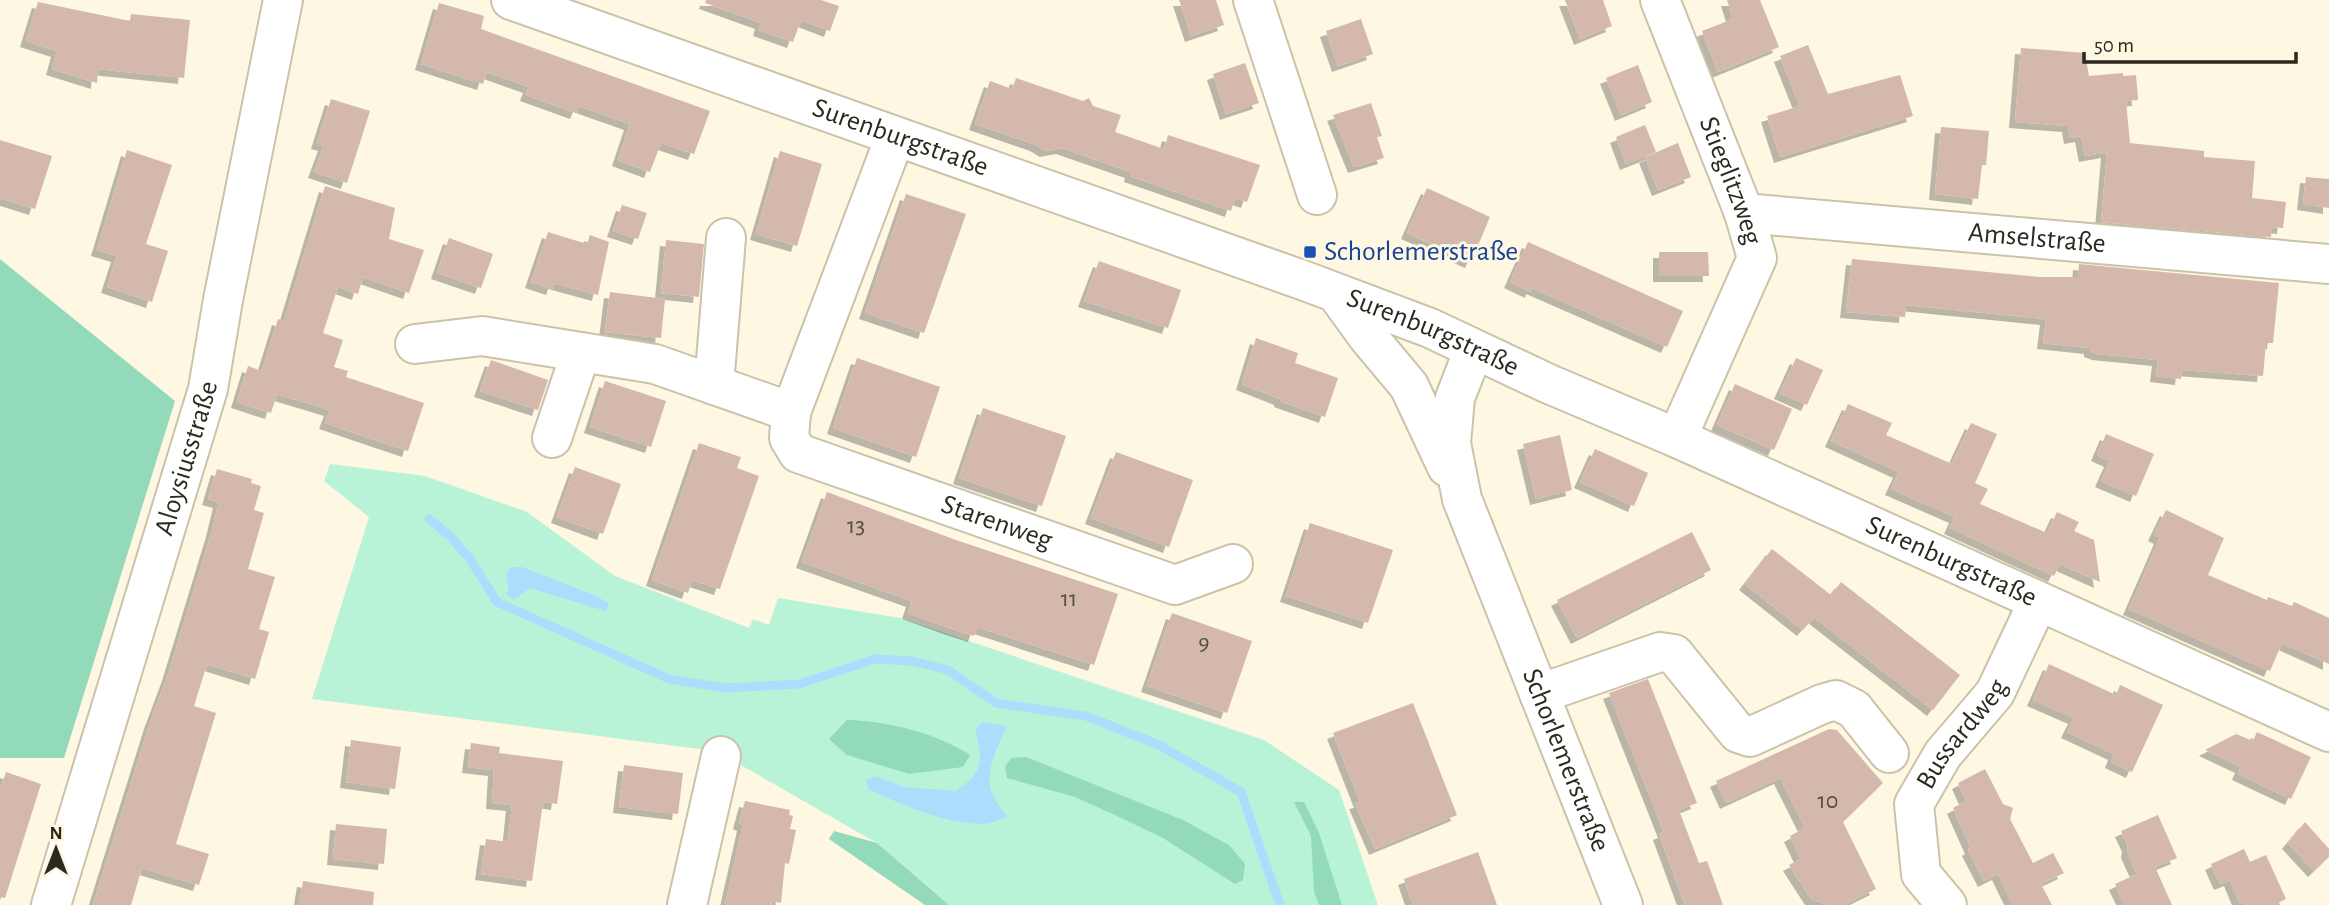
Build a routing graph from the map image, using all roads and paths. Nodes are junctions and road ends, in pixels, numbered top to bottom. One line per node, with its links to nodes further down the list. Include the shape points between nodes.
1 (283, 0): 25 (street, Aloysiusstraße, via 208,389)
2 (511, 0): 5 (street, Surenburgstraße)
3 (1252, 0): 6 (street)
4 (1660, 0): 7 (street, Stieglitzweg)
5 (895, 137): 10 (street, Surenburgstraße); 15 (street, Starenweg)
6 (1317, 195)
7 (1744, 213): 9 (street, Amselstraße); 17 (street, Stieglitzweg, via 1757,258)
8 (726, 238): 14 (street)
9 (2329, 264)
10 (1336, 293): 12 (street, Surenburgstraße); 18 (street, Schorlemerstraße, via 1409,386)
11 (415, 344): 13 (street, via 482,336)
12 (1474, 349): 17 (street, Surenburgstraße); 18 (street, Schorlemerstraße, via 1455,398 1451,443)
13 (581, 352): 14 (street, via 655,364); 16 (street)
14 (714, 385): 15 (street)
15 (791, 412): 19 (street, Starenweg, via 789,438 798,453 1175,585)
16 (551, 438)
17 (1677, 438): 20 (street, Surenburgstraße)
18 (1462, 499): 21 (street, Schorlemerstraße)
19 (1233, 564)
20 (2038, 603): 22 (street, Surenburgstraße); 28 (street, Bussardweg, via 1995,693 1943,754 1914,804 1921,874)
21 (1539, 694): 23 (street, via 1660,652 1674,654 1738,733 1750,737 1836,700 1854,709); 27 (street, Schorlemerstraße)
22 (2329, 732)
23 (1889, 753)
24 (721, 756): 26 (street)
25 (51, 905)
26 (687, 905)
27 (1623, 905)
28 (1947, 905)

